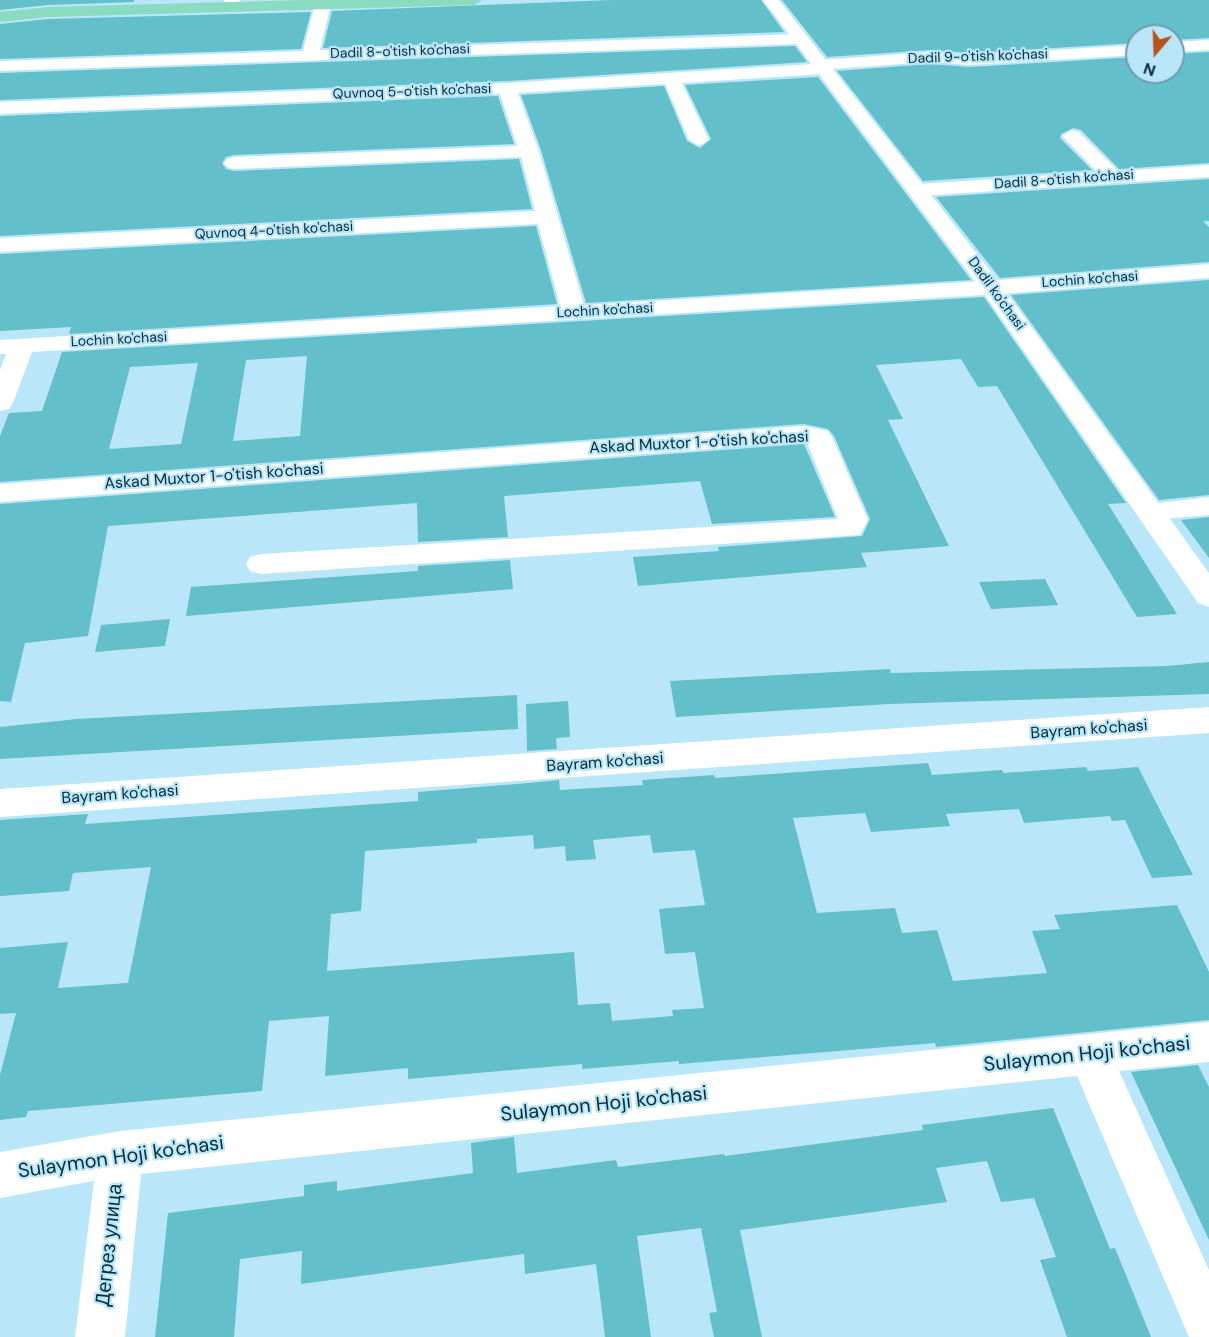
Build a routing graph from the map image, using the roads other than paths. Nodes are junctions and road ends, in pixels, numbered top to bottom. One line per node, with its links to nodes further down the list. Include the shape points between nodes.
1 (263, 0): 4 (main road)
2 (474, 0): 5 (main road)
3 (771, 0): 7 (street, Dadil ko'chasi)
4 (231, 2): 5 (main road); 6 (main road); 6 (main road, via 43,6)
5 (324, 2): 11 (street)
6 (2, 13)
7 (800, 39): 11 (street, Dadil 8-o'tish ko'chasi); 13 (street, Dadil ko'chasi)
8 (1209, 45): 9 (street)
9 (1185, 46)
10 (1125, 51): 13 (street, Dadil 9-o'tish ko'chasi, via 970,60 930,57)
11 (310, 56): 12 (street, Dadil 8-o'tish ko'chasi)
12 (0, 66)
13 (822, 67): 14 (street, Quvnoq 5-o'tish ko'chasi); 23 (street, Dadil ko'chasi)
14 (672, 81): 15 (street, Quvnoq 5-o'tish ko'chasi); 18 (street)
15 (507, 88): 16 (street, Quvnoq 5-o'tish ko'chasi); 19 (street)
16 (0, 108)
17 (1072, 136): 22 (street)
18 (699, 140)
19 (529, 151): 20 (street); 24 (street)
20 (234, 163)
21 (1209, 171): 22 (street, Dadil 8-o'tish ko'chasi)
22 (1113, 177): 23 (street, Dadil 8-o'tish ko'chasi)
23 (919, 190): 27 (street, Dadil ko'chasi)
24 (548, 218): 25 (street, Quvnoq 4-o'tish ko'chasi); 28 (street)
25 (0, 245)
26 (1209, 271): 27 (street, Lochin ko'chasi)
27 (992, 287): 28 (street, Lochin ko'chasi); 33 (street, Dadil ko'chasi)
28 (574, 313): 29 (street, Lochin ko'chasi)
29 (11, 346): 30 (street)
30 (0, 403)
31 (0, 493): 34 (street, Askad Muxtor 1-o'tish ko'chasi, via 804,434 818,437 853,519 850,528)
32 (1209, 506): 33 (street)
33 (1151, 511): 35 (street, Dadil ko'chasi)
34 (261, 564)
35 (1209, 596)
36 (1209, 720): 37 (street, Bayram ko'chasi)
37 (0, 803)
38 (1209, 1042): 39 (street, Sulaymon Hoji ko'chasi)
39 (1090, 1056): 40 (street, Sulaymon Hoji ko'chasi); 42 (street)
40 (120, 1154): 41 (street, Sulaymon Hoji ko'chasi); 43 (street, Дегрез улица)
41 (0, 1175)
42 (1209, 1326)
43 (100, 1337)

